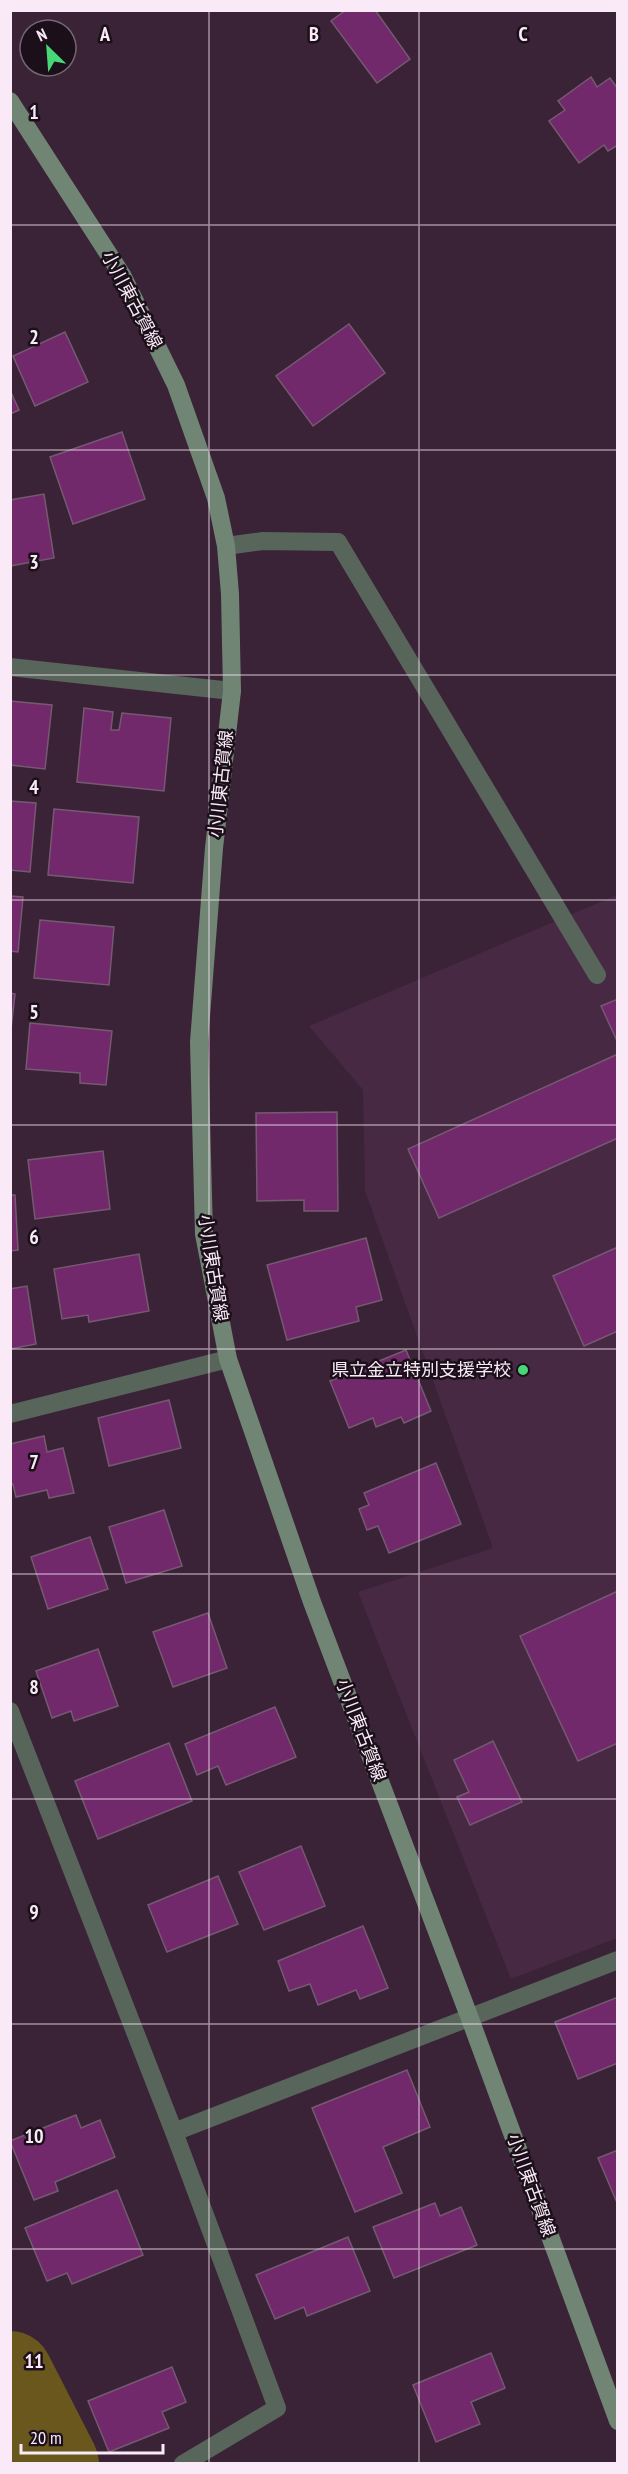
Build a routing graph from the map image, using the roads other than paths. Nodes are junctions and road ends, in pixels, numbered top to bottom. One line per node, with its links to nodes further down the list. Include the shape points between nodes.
1 (10, 101): 2 (street, 小川東古賀線, via 122,275 176,385 216,498)
2 (226, 546): 4 (street, 小川東古賀線); 5 (street, via 263,541 338,542)
3 (10, 667): 4 (street)
4 (231, 691): 6 (street, 小川東古賀線, via 199,1042 204,1234)
5 (597, 975)
6 (228, 1359): 7 (street); 10 (street, 小川東古賀線, via 312,1602)
7 (10, 1414)
8 (10, 1711): 11 (street)
9 (618, 1960): 10 (street)
10 (470, 2016): 11 (street); 12 (street, 小川東古賀線)
11 (174, 2132): 13 (street, via 277,2408)
12 (618, 2421)
13 (183, 2463)

